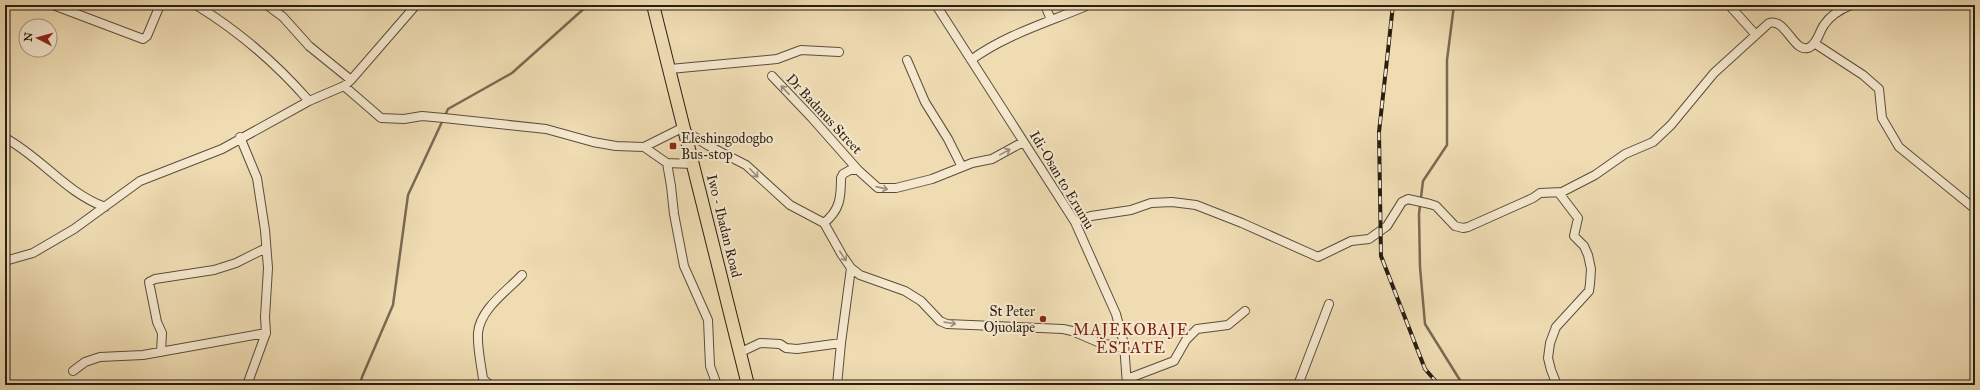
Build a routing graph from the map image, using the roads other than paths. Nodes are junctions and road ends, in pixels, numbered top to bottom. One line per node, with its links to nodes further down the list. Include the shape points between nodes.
1 (53, 5): 2 (street, via 143,38 147,36)
2 (160, 5)
3 (196, 5): 22 (street, via 255,46)
4 (267, 5): 20 (street, via 283,17 309,46)
5 (416, 5): 20 (street)
6 (653, 5): 18 (main road, Iwo - Ibadan Road)
7 (936, 5): 17 (street, Idi-Osan to Erumu)
8 (1045, 5): 12 (street)
9 (1729, 5): 13 (street)
10 (1846, 6): 14 (street, via 1824,24)
11 (1084, 7): 12 (street)
12 (1050, 20): 17 (street, via 984,50)
13 (1756, 35): 14 (street, via 1772,22 1782,27 1804,48 1809,48); 32 (street, via 1714,73 1671,125 1652,142 1625,154 1594,175)
14 (1814, 43): 34 (street, via 1863,75 1879,89 1882,118 1898,147)
15 (839, 52): 18 (street, via 801,50 777,60)
16 (907, 60): 30 (street, via 925,102)
17 (971, 60): 26 (street, Idi-Osan to Erumu)
18 (670, 69): 23 (main road, Iwo - Ibadan Road)
19 (772, 76): 31 (street, Dr Badmus Street, one-way to 19)
20 (351, 80): 21 (street)
21 (344, 86): 22 (street); 27 (street, via 381,118 404,119 422,116 546,129 608,145)
22 (309, 101): 24 (street)
23 (685, 129): 27 (street); 29 (main road, Iwo - Ibadan Road); 36 (street, one-way to 36, via 709,146 746,165 790,205)
24 (240, 137): 33 (street, via 222,149 140,181); 37 (street, via 257,178)
25 (5, 138): 33 (street, via 59,176 70,188 89,201)
26 (1023, 142): 30 (street, Dr Badmus Street, one-way to 26, via 992,158); 35 (street, Idi-Osan to Erumu)
27 (644, 147): 28 (street)
28 (667, 163): 29 (street); 52 (street, via 684,266 708,320 710,366)
29 (693, 164): 47 (main road, Iwo - Ibadan Road)
30 (962, 167): 31 (street, Dr Badmus Street, one-way to 30, via 874,185 885,189 932,179)
31 (858, 170): 36 (street, via 850,170 843,174 839,205)
32 (1559, 193): 35 (street, via 1540,193 1463,228 1455,226 1436,206 1408,199 1402,202 1387,226 1369,239 1351,241 1318,257 1196,205 1151,203 1131,210 1091,216); 56 (street, via 1578,218 1574,236 1584,246 1591,269 1589,292 1556,327 1550,343 1548,358)
33 (105, 207): 38 (street, via 33,253)
34 (1975, 209)
35 (1074, 222): 45 (street, Idi-Osan to Erumu, via 1116,314)
36 (824, 223): 39 (street, one-way to 39)
37 (266, 248): 43 (street); 46 (street, via 236,263 214,270 149,282 157,322 162,333)
38 (5, 261)
39 (851, 268): 44 (street); 45 (street, one-way to 45, via 860,275 916,297 934,316 947,324 1063,329)
40 (522, 275): 51 (street, via 487,311 481,321 478,333 483,379)
41 (1329, 304): 55 (street)
42 (1245, 311): 49 (street, via 1228,325 1197,329 1186,340 1174,361)
43 (266, 333): 46 (street); 50 (street)
44 (841, 343): 47 (street, via 796,349 786,348 780,344 760,343); 54 (street)
45 (1124, 348): 49 (street, Idi-Osan to Erumu)
46 (161, 352): 48 (street, via 90,359)
47 (740, 353): 53 (main road, Iwo - Ibadan Road)
48 (73, 371)
49 (1127, 382)
50 (247, 385)
51 (490, 385)
52 (717, 385)
53 (748, 385)
54 (837, 385)
55 (1298, 385)
56 (1557, 385)

